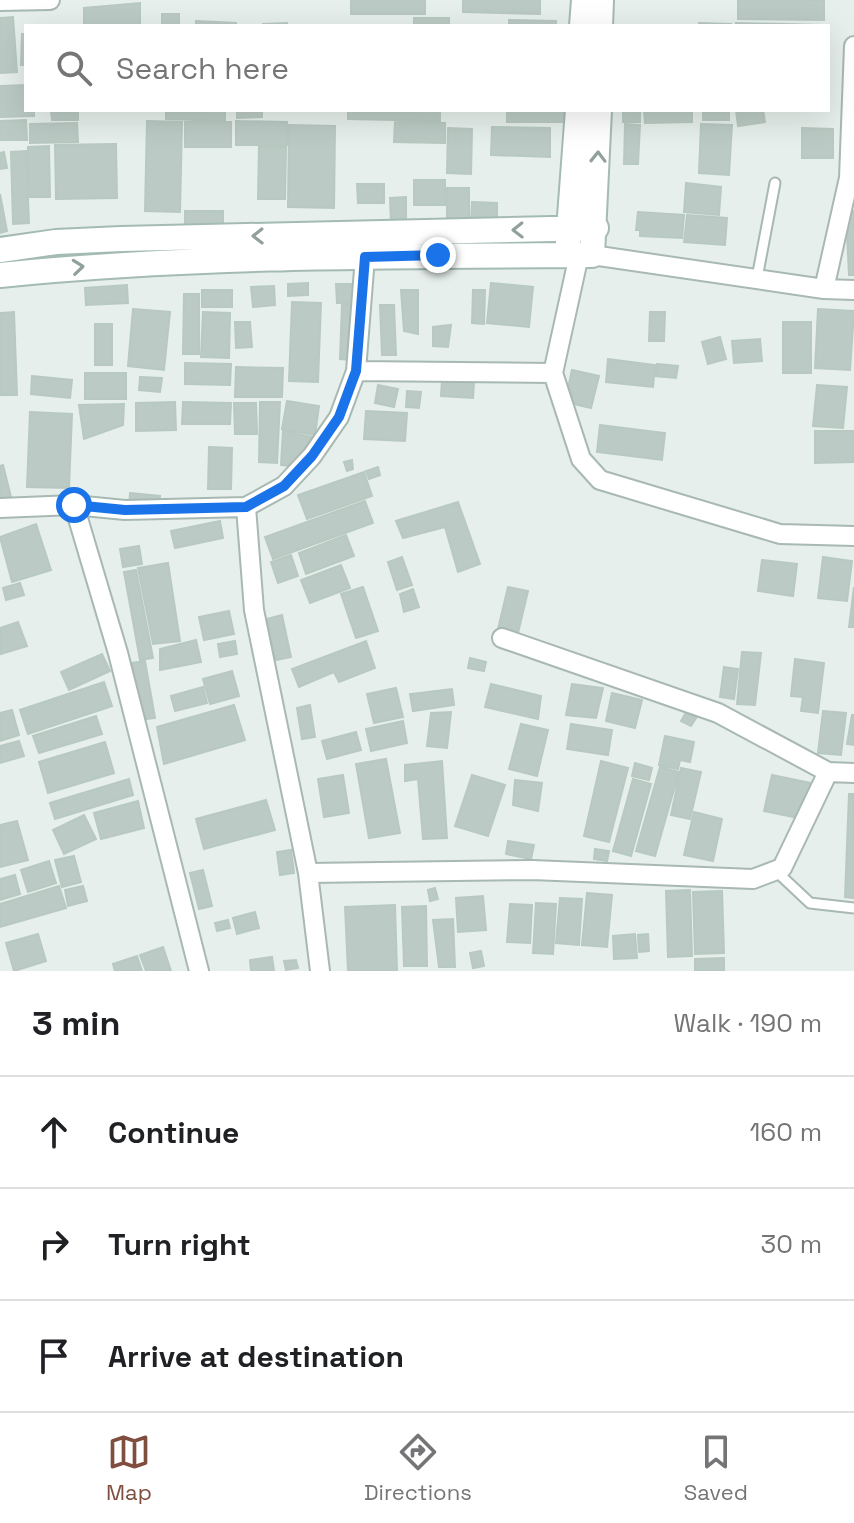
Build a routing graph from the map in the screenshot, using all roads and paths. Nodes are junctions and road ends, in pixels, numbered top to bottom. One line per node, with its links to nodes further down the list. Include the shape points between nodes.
1 (50, 0): 4 (street)
2 (584, 0): 5 (street)
3 (601, 0): 6 (street)
4 (0, 1)
5 (582, 24)
6 (600, 24)
7 (854, 46): 8 (street)
8 (854, 52): 19 (street, via 849,178)
9 (578, 112): 12 (street)
10 (599, 112): 13 (street, one-way to 10)
11 (775, 183): 18 (lane)
12 (569, 228): 13 (street); 14 (street, one-way to 14, via 121,239); 15 (street)
13 (596, 228): 15 (street)
14 (0, 250)
15 (579, 255): 16 (street); 18 (street); 22 (street)
16 (365, 257): 17 (street, one-way to 16, via 126,262); 21 (street)
17 (0, 275)
18 (757, 278): 19 (street)
19 (824, 289): 20 (street)
20 (854, 290)
21 (356, 371): 22 (street); 24 (street, via 339,417 312,456 284,486)
22 (553, 373): 26 (street, via 581,459 600,480 780,534)
23 (74, 505): 24 (street, via 138,511); 25 (street); 33 (street, via 118,653)
24 (246, 507): 31 (street, via 254,610)
25 (0, 508)
26 (854, 536)
27 (502, 638): 28 (street, via 718,713)
28 (828, 772): 29 (street); 30 (street)
29 (854, 773)
30 (777, 872): 31 (street, via 753,879 532,870); 32 (lane, via 810,903)
31 (308, 873): 34 (street)
32 (854, 908)
33 (199, 971)
34 (320, 971)

